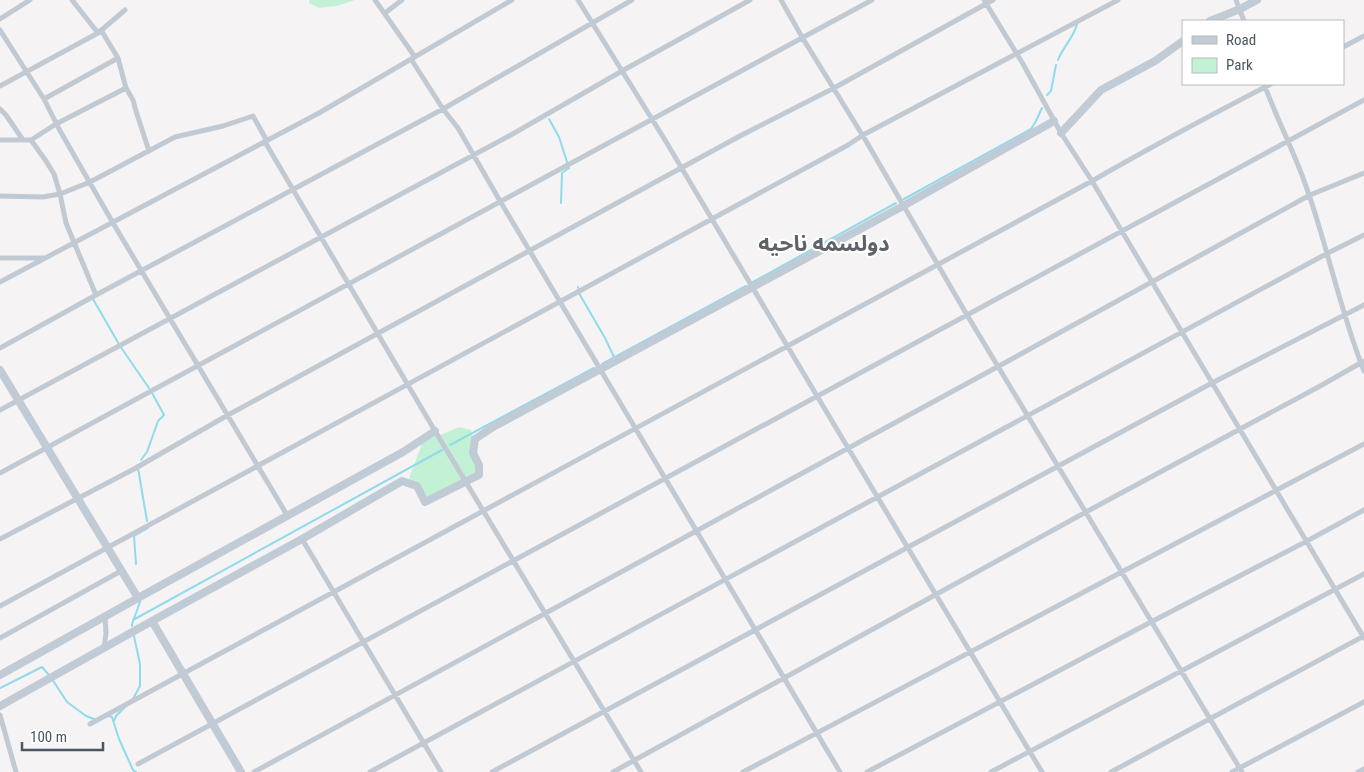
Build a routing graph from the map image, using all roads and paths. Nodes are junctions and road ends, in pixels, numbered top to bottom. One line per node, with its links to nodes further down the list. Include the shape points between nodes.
1 (30, 0): 19 (street)
2 (72, 0): 24 (street)
3 (375, 0): 18 (street)
4 (402, 0): 18 (street)
5 (512, 0): 31 (street)
6 (578, 0): 22 (street)
7 (632, 0): 22 (street)
8 (750, 0): 32 (street)
9 (781, 0): 26 (street)
10 (872, 0): 26 (street)
11 (993, 0): 15 (street)
12 (1118, 0): 29 (street)
13 (1236, 0): 16 (street)
14 (1257, 0): 16 (street)
15 (985, 2): 29 (street); 37 (street)
16 (1240, 9): 20 (street); 21 (street)
17 (125, 10): 24 (street)
18 (385, 13): 31 (street)
19 (0, 19)
20 (1212, 20)
21 (1244, 20)
22 (592, 23): 32 (street); 41 (street)
23 (0, 30): 33 (street)
24 (100, 32): 30 (street); 33 (street)
25 (1364, 36): 28 (street)
26 (802, 37): 37 (street); 42 (street)
27 (1182, 42): 45 (street, via 1155,61 1101,90)
28 (1344, 46)
29 (1016, 54): 43 (street); 46 (street)
30 (118, 58): 36 (street); 38 (street)
31 (413, 58): 41 (street); 51 (street)
32 (622, 71): 42 (street); 53 (street)
33 (26, 72): 35 (street); 38 (street)
34 (1267, 85): 50 (street); 56 (street)
35 (0, 86)
36 (126, 88): 44 (street); 52 (street)
37 (834, 88): 46 (street); 54 (street)
38 (44, 99): 44 (street)
39 (1364, 100): 50 (street)
40 (0, 109): 48 (street)
41 (443, 109): 53 (street); 58 (street)
42 (652, 119): 54 (street); 62 (street)
43 (1054, 121): 45 (street); 63 (street)
44 (56, 124): 49 (street); 57 (street)
45 (1061, 133): 56 (street)
46 (862, 135): 63 (street); 64 (street)
47 (0, 140): 48 (street)
48 (23, 140): 49 (street)
49 (31, 140): 59 (street, via 54,174)
50 (1289, 140): 60 (street); 66 (street)
51 (266, 142): 52 (street, via 253,116 175,137); 58 (street); 65 (street)
52 (149, 151): 57 (street)
53 (474, 155): 62 (street); 68 (street)
54 (681, 168): 64 (street); 70 (street)
55 (1364, 172): 60 (street)
56 (1092, 181): 66 (street); 74 (street)
57 (90, 182): 59 (street); 65 (street)
58 (293, 190): 68 (street); 75 (street)
59 (60, 194): 61 (street); 69 (street)
60 (1310, 195): 71 (street); 76 (street)
61 (0, 196)
62 (500, 201): 70 (street); 78 (street)
63 (903, 206): 74 (street); 79 (street)
64 (711, 219): 79 (street); 81 (street)
65 (113, 223): 69 (street); 75 (street)
66 (1121, 231): 76 (street); 83 (street)
67 (1364, 235): 71 (street)
68 (321, 237): 78 (street); 85 (street)
69 (74, 243): 73 (street); 80 (street)
70 (530, 251): 81 (street); 87 (street)
71 (1326, 254): 84 (street); 86 (street)
72 (0, 258): 73 (street)
73 (46, 258): 77 (street)
74 (938, 264): 83 (street); 88 (street)
75 (141, 271): 80 (street); 85 (street)
76 (1151, 281): 86 (street); 92 (street)
77 (0, 282)
78 (349, 283): 87 (street); 91 (street)
79 (752, 287): 88 (street); 94 (street)
80 (96, 295): 89 (street)
81 (560, 302): 94 (street); 97 (street)
82 (1364, 305): 84 (street)
83 (967, 315): 92 (street); 98 (street)
84 (1345, 315): 90 (street); 96 (street)
85 (170, 319): 91 (street); 99 (street)
86 (1182, 332): 96 (street); 102 (street)
87 (378, 333): 97 (street); 101 (street)
88 (787, 346): 98 (street); 103 (street)
89 (0, 348)
90 (1362, 362): 95 (street); 104 (street)
91 (198, 366): 101 (street); 107 (street)
92 (999, 366): 102 (street); 108 (street)
93 (0, 370): 99 (street)
94 (600, 370): 103 (street); 113 (street, via 475,439 473,453 479,465 479,475)
95 (1364, 371)
96 (1212, 383): 104 (street); 110 (street)
97 (409, 384): 105 (street); 109 (street)
98 (817, 396): 108 (street); 112 (street)
99 (18, 400): 100 (street); 107 (street)
100 (0, 410)
101 (228, 415): 109 (street); 115 (street, via 134,469)
102 (1028, 416): 110 (street); 116 (street)
103 (636, 428): 112 (street); 117 (street)
104 (1240, 430): 114 (street); 119 (street)
105 (435, 431): 113 (street); 120 (street)
106 (1364, 444): 114 (street)
107 (47, 448): 111 (street); 115 (street)
108 (848, 449): 116 (street); 121 (street)
109 (258, 466): 120 (street); 125 (street)
110 (1059, 466): 119 (street); 126 (street)
111 (0, 473)
112 (665, 478): 121 (street); 127 (street)
113 (467, 482): 117 (street); 123 (street, via 424,502 417,486 402,481)
114 (1276, 490): 124 (street); 129 (street)
115 (77, 497): 122 (street); 125 (street)
116 (877, 498): 126 (street); 131 (street)
117 (484, 510): 127 (street); 133 (street)
118 (1364, 510): 124 (street)
119 (1086, 512): 129 (street); 134 (street)
120 (288, 515): 135 (street)
121 (696, 531): 131 (street); 137 (street)
122 (0, 539)
123 (302, 539): 133 (street); 139 (street)
124 (1307, 541): 132 (street); 140 (street)
125 (107, 548): 128 (street); 136 (street)
126 (907, 548): 134 (street); 141 (street)
127 (514, 560): 137 (street); 144 (street)
128 (122, 571): 135 (street); 143 (street)
129 (1122, 572): 140 (street); 146 (street)
130 (1364, 574): 132 (street)
131 (725, 580): 141 (street); 147 (street)
132 (1335, 589): 142 (street); 148 (street)
133 (334, 592): 144 (street); 149 (street)
134 (936, 595): 146 (street); 151 (street)
135 (138, 598): 138 (street)
136 (0, 606)
137 (546, 613): 147 (street); 152 (street)
138 (105, 616): 145 (street); 150 (street)
139 (152, 620): 145 (street); 149 (street)
140 (1151, 622): 148 (street); 153 (street)
141 (755, 630): 151 (street); 156 (street)
142 (1364, 637): 158 (street)
143 (0, 638)
144 (363, 642): 152 (street); 160 (street)
145 (104, 648): 155 (street)
146 (970, 653): 153 (street); 161 (street)
147 (574, 661): 156 (street); 162 (street)
148 (1182, 672): 158 (street); 163 (street)
149 (183, 674): 159 (street); 160 (street)
150 (0, 675)
151 (784, 679): 161 (street); 164 (street)
152 (395, 695): 162 (street); 170 (street)
153 (1000, 702): 163 (street); 178 (street)
154 (1364, 702): 167 (street)
155 (0, 706)
156 (604, 711): 164 (street); 173 (street)
157 (0, 715): 168 (street)
158 (1210, 718): 167 (street); 181 (street)
159 (90, 724)
160 (212, 724): 165 (street); 169 (street)
161 (816, 734): 176 (street); 177 (street)
162 (424, 743): 171 (street); 172 (street)
163 (1030, 752): 179 (street); 180 (street)
164 (634, 760): 174 (street); 175 (street)
165 (138, 764)
166 (1364, 769): 183 (street)
167 (1240, 770): 182 (street)
168 (16, 772)
169 (241, 772)
170 (254, 772)
171 (370, 772)
172 (441, 772)
173 (492, 772)
174 (612, 772)
175 (642, 772)
176 (743, 772)
177 (840, 772)
178 (868, 772)
179 (991, 772)
180 (1042, 772)
181 (1111, 772)
182 (1232, 772)
183 (1358, 772)

